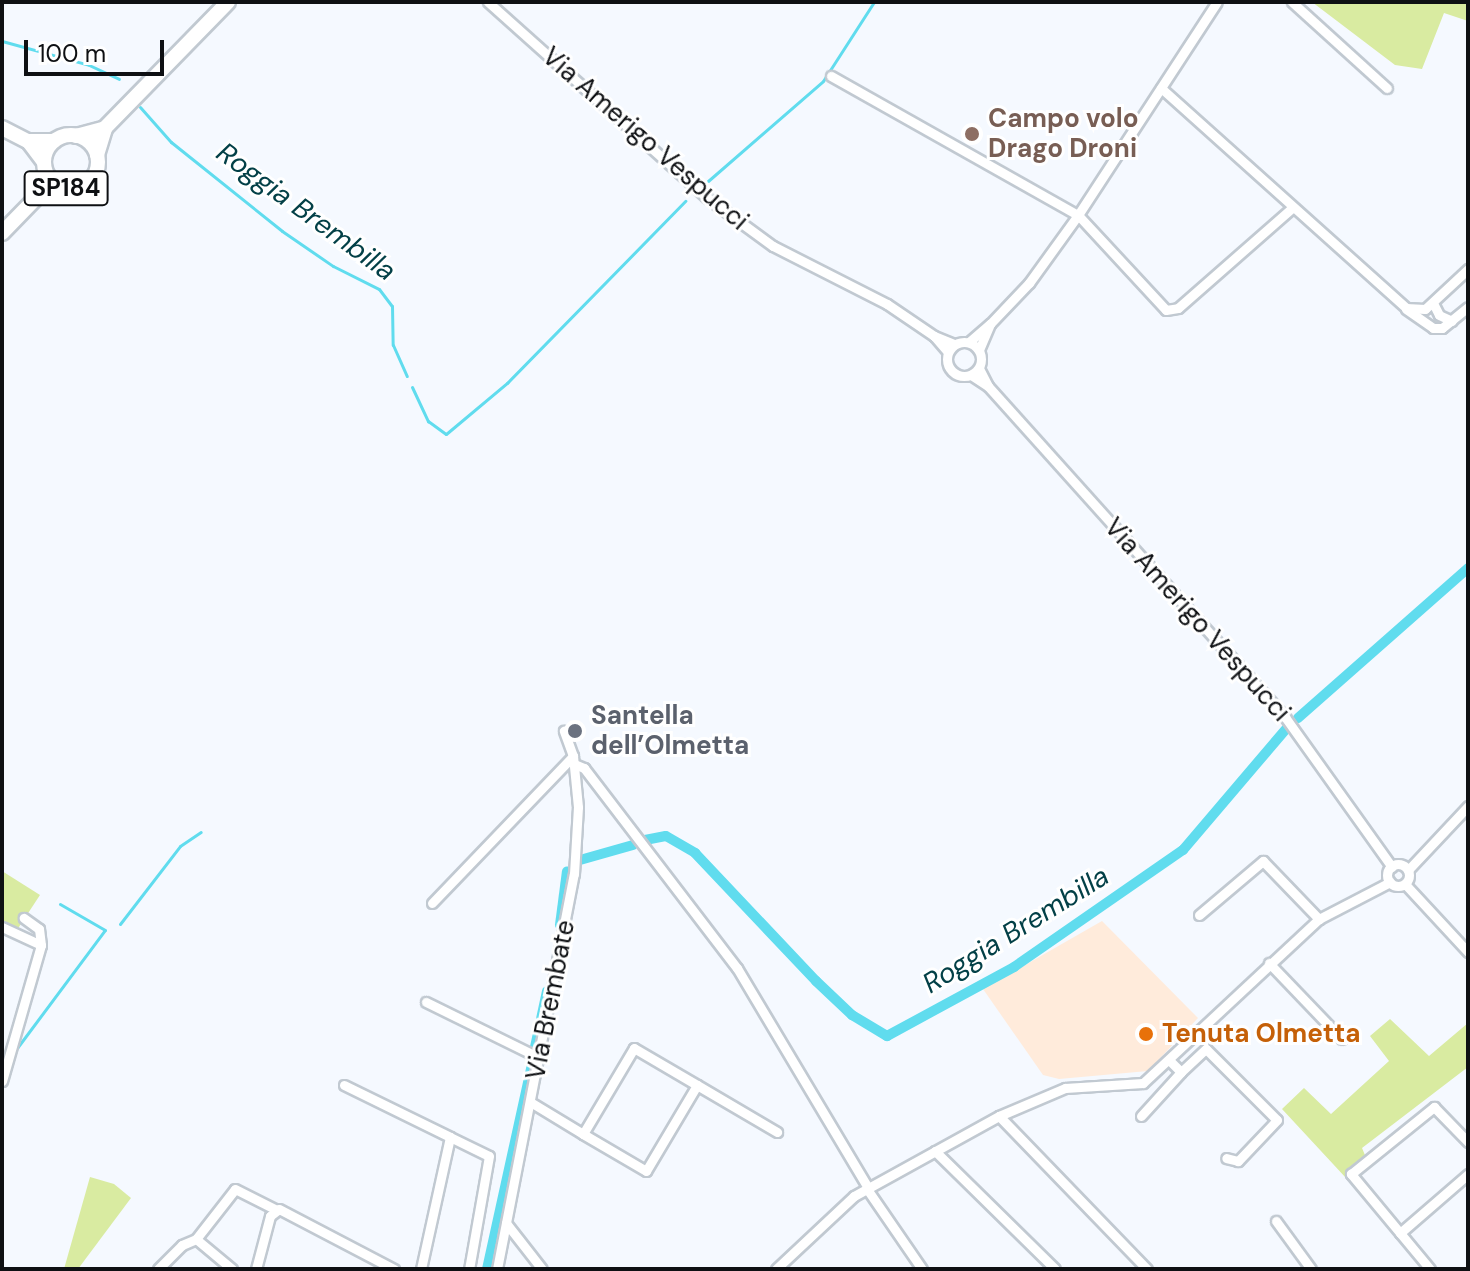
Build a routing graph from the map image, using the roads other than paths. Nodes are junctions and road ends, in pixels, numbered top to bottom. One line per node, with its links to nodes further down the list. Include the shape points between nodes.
1 (214, 2): 7 (main road)
2 (228, 2): 7 (main road, SP184)
3 (240, 2): 7 (main road)
4 (488, 2): 30 (street, Via Amerigo Vespucci, via 706,197 773,246 887,304)
5 (1217, 2): 9 (street)
6 (1292, 2): 10 (street)
7 (173, 58): 12 (main road, SP184)
8 (831, 76): 21 (street)
9 (1161, 88): 20 (street); 21 (street)
10 (1387, 88)
11 (2, 128): 14 (main road)
12 (105, 128): 13 (main road, SP184); 16 (main road, SP184)
13 (76, 136): 15 (main road, SP184); 16 (main road, SP184)
14 (28, 141): 15 (main road); 17 (main road)
15 (54, 141): 17 (main road, SP184)
16 (97, 155): 18 (main road, SP184, via 97,170 89,183 75,189)
17 (44, 165): 18 (main road, SP184); 19 (main road, SP184)
18 (60, 187): 19 (main road, SP184)
19 (37, 197): 22 (main road, SP184)
20 (1293, 207): 21 (street, via 1171,311 1159,307); 25 (street)
21 (1078, 215): 28 (street, via 1029,283)
22 (2, 233)
23 (1468, 269): 24 (street)
24 (1433, 303): 25 (street, via 1415,310); 27 (street, via 1439,315)
25 (1401, 304): 27 (street, via 1425,326 1442,328)
26 (1468, 307): 27 (street)
27 (1452, 321)
28 (990, 324): 29 (street); 31 (street)
29 (969, 342): 30 (street, Via Amerigo Vespucci); 31 (street)
30 (951, 348): 32 (street, Via Amerigo Vespucci, via 951,370)
31 (979, 350): 32 (street)
32 (975, 371): 36 (street, Via Amerigo Vespucci, via 1285,717)
33 (564, 731): 34 (street, Via Brembate)
34 (574, 760): 40 (street); 50 (street, Via Brembate, via 579,829); 66 (street, via 737,968)
35 (1468, 806): 37 (street)
36 (1392, 867): 37 (street); 38 (street)
37 (1408, 870): 39 (street)
38 (1390, 882): 39 (street); 43 (street)
39 (1405, 884): 46 (street)
40 (432, 903)
41 (1199, 915): 43 (street, via 1263,861)
42 (24, 918): 45 (street, via 39,929)
43 (1319, 919): 47 (street)
44 (2, 927): 45 (street)
45 (41, 945): 53 (street)
46 (1468, 952)
47 (1269, 963): 49 (street); 51 (street)
48 (426, 1002): 50 (street)
49 (1342, 1039)
50 (540, 1058): 56 (street, Via Brembate)
51 (1169, 1060): 52 (street); 57 (street, via 1143,1083 1065,1088)
52 (1181, 1072): 58 (street); 64 (street, via 1206,1049 1277,1120 1238,1161)
53 (2, 1081)
54 (344, 1085): 61 (street)
55 (697, 1085): 59 (street); 60 (street, via 646,1171); 60 (street, via 634,1048)
56 (532, 1103): 60 (street); 69 (street, Via Brembate)
57 (999, 1116): 63 (street); 83 (street)
58 (1141, 1116)
59 (777, 1132)
60 (583, 1134)
61 (450, 1137): 76 (street); 77 (street, via 489,1156)
62 (1468, 1142): 70 (street, via 1434,1107 1351,1174)
63 (935, 1151): 66 (street); 82 (street)
64 (1226, 1158)
65 (1468, 1174): 70 (street)
66 (867, 1188): 80 (street); 81 (street)
67 (272, 1212): 71 (street, via 235,1189); 74 (street); 75 (street)
68 (1276, 1221): 84 (street)
69 (506, 1223): 78 (street, Via Brembate); 79 (street)
70 (1400, 1233): 85 (street)
71 (196, 1239): 72 (street); 73 (street)
72 (158, 1269)
73 (232, 1269)
74 (256, 1269)
75 (394, 1269)
76 (421, 1269)
77 (469, 1269)
78 (497, 1269)
79 (542, 1269)
80 (776, 1269)
81 (922, 1269)
82 (1055, 1269)
83 (1147, 1269)
84 (1311, 1269)
85 (1430, 1269)

